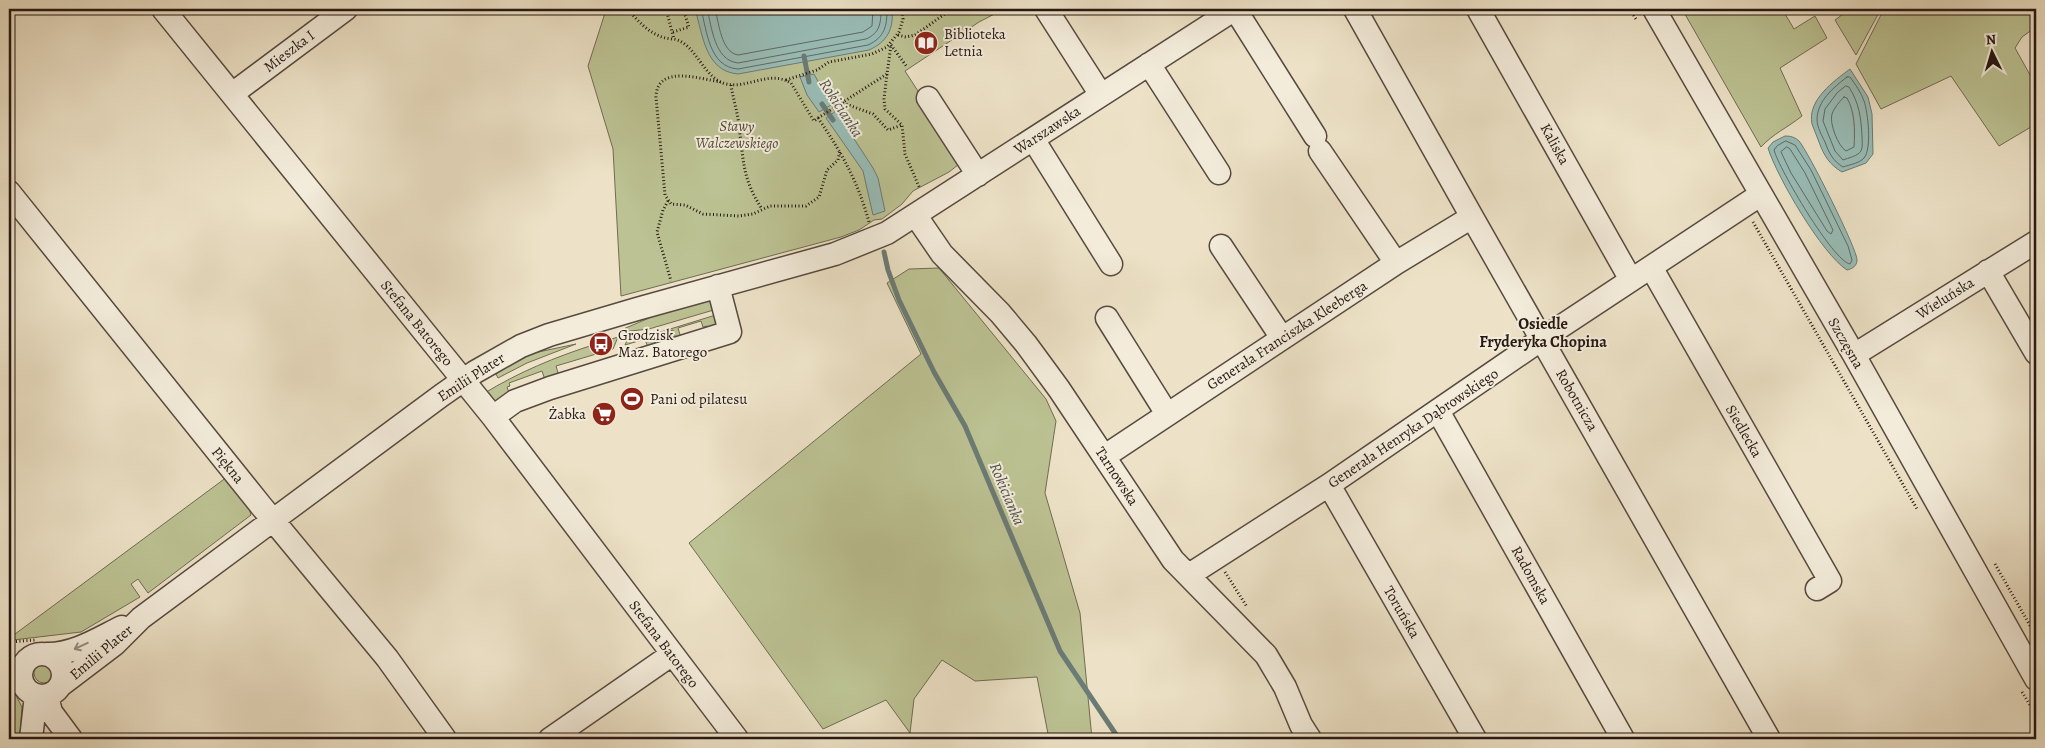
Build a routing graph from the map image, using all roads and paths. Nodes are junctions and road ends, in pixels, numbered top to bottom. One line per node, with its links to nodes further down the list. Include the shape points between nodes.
1 (163, 9): 24 (street, Stefana Batorego)
2 (346, 9): 24 (street, Mieszka I)
3 (643, 9): 16 (path, via 632,14 664,39)
4 (666, 9): 14 (path)
5 (683, 9): 14 (path, via 689,27)
6 (902, 9): 15 (path)
7 (952, 9): 15 (path, via 915,35)
8 (1046, 9): 25 (street)
9 (1355, 9): 39 (street, Robotnicza)
10 (1478, 9): 48 (street, Kaliska)
11 (1630, 9): 13 (path)
12 (1229, 10): 18 (street, Warszawska); 44 (street)
13 (1647, 17): 36 (street, Szczęsna)
14 (672, 32): 16 (path)
15 (898, 35): 17 (path)
16 (674, 39): 22 (path, via 684,43)
17 (891, 44): 19 (path); 20 (path); 21 (path, via 872,54 833,61)
18 (1149, 64): 25 (street, Warszawska); 32 (street)
19 (907, 67)
20 (887, 74): 27 (path); 29 (path, via 885,109)
21 (786, 80): 23 (path, via 772,77); 28 (path, via 814,121)
22 (721, 82): 23 (path); 35 (path, via 672,76 657,87 665,196)
23 (731, 85): 38 (path, via 740,127 744,174)
24 (232, 94): 56 (street, Stefana Batorego)
25 (1101, 95): 30 (street, Warszawska)
26 (928, 98): 33 (street)
27 (843, 102): 28 (path); 29 (path, via 872,114 888,130)
28 (819, 118): 31 (path)
29 (902, 125): 37 (path, via 905,154 917,178)
30 (1033, 139): 33 (street, Warszawska); 45 (street)
31 (840, 151): 38 (path, via 838,160 827,170 816,200 806,206); 40 (path, via 860,191)
32 (1219, 174)
33 (978, 175): 37 (street, Warszawska)
34 (9, 192): 63 (street, Piękna)
35 (668, 201): 38 (path, via 703,214 749,215); 50 (path, via 657,232)
36 (1752, 201): 46 (street, Generała Henryka Dąbrowskiego); 55 (street, Szczęsna); 62 (path)
37 (919, 206): 42 (street, Warszawska, via 887,233); 60 (street, Tarnowska, via 942,254 1026,344)
38 (762, 209)
39 (1472, 217): 44 (street, Generała Franciszka Kleeberga); 53 (street, Robotnicza)
40 (870, 228)
41 (2036, 242): 47 (street, Wieluńska)
42 (856, 246): 49 (street, Emilii Plater)
43 (1221, 246): 52 (street)
44 (1396, 263): 52 (street, Generała Franciszka Kleeberga)
45 (1111, 264)
46 (1651, 267): 48 (street, Generała Henryka Dąbrowskiego); 66 (street, Siedlecka, via 1830,582)
47 (1988, 271): 54 (street); 55 (street, Wieluńska)
48 (1632, 280): 53 (street, Generała Henryka Dąbrowskiego)
49 (718, 286): 56 (street, Emilii Plater, via 549,335 504,355); 59 (street, via 730,332 550,388 515,401)
50 (673, 288)
51 (1107, 318): 58 (street)
52 (1282, 338): 58 (street, Generała Franciszka Kleeberga)
53 (1542, 340): 57 (street, Generała Henryka Dąbrowskiego); 86 (street, Robotnicza)
54 (2036, 353)
55 (1854, 355): 74 (street, Szczęsna)
56 (462, 380): 59 (street, Stefana Batorego); 63 (street, Emilii Plater)
57 (1438, 411): 61 (street, Generała Henryka Dąbrowskiego); 85 (street, Radomska)
58 (1167, 414): 60 (street, Generała Franciszka Kleeberga)
59 (493, 417): 72 (street, Stefana Batorego)
60 (1105, 456): 65 (street, Tarnowska, via 1170,556)
61 (1329, 485): 65 (street, Generała Henryka Dąbrowskiego); 84 (street, Toruńska)
62 (1920, 515)
63 (273, 520): 67 (street, Emilii Plater); 80 (street, Piękna, via 387,658)
64 (1993, 561): 68 (path)
65 (1189, 575): 83 (street, Tarnowska, via 1266,655)
66 (1817, 589)
67 (141, 618): 70 (street, Emilii Plater, one-way to 70, via 64,653); 75 (street, Emilii Plater, via 115,644)
68 (2036, 636)
69 (9, 642): 70 (path)
70 (40, 650): 71 (street, Emilii Plater, via 26,656); 73 (street, via 25,662 21,672); 75 (street, via 57,659 64,676)
71 (9, 653)
72 (671, 655): 81 (street); 82 (street, Stefana Batorego)
73 (15, 671): 75 (street, via 26,689)
74 (2027, 682): 76 (path)
75 (48, 692): 77 (street, via 51,712); 78 (street)
76 (2036, 715)
77 (70, 737): 79 (street, via 57,735)
78 (31, 739)
79 (41, 739)
80 (445, 739)
81 (550, 739)
82 (737, 739)
83 (1310, 739)
84 (1475, 739)
85 (1623, 739)
86 (1769, 739)

